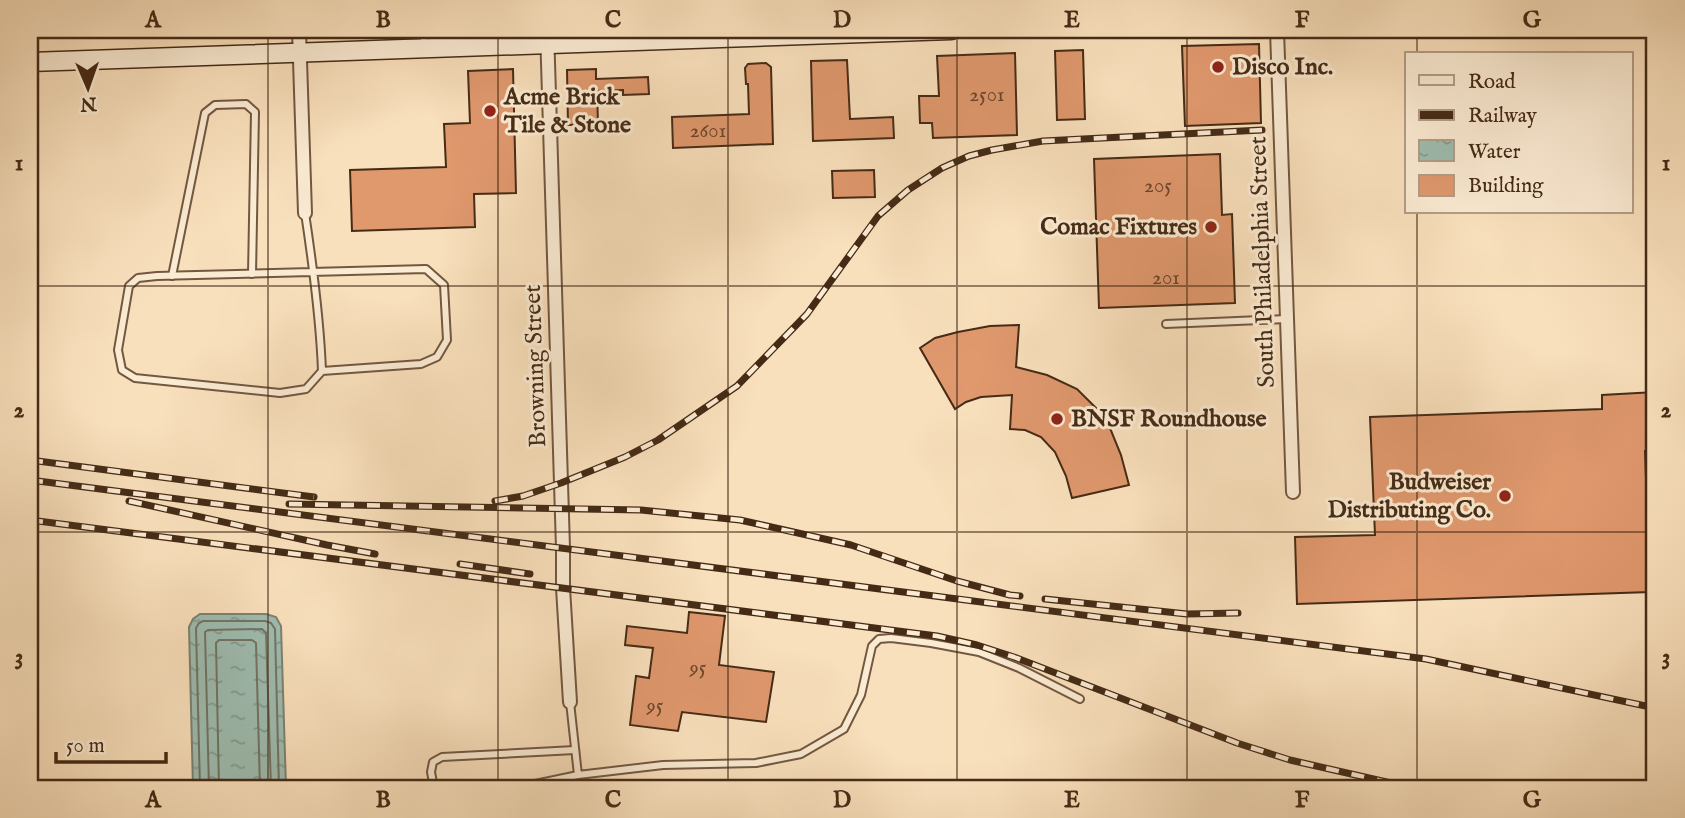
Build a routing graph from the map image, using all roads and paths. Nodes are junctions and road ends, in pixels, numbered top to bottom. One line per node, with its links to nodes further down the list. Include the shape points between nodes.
1 (299, 30): 9 (street)
2 (424, 30): 8 (lane)
3 (951, 30): 5 (main road)
4 (1277, 30): 15 (street, South Philadelphia Street)
5 (789, 32): 6 (main road)
6 (668, 35): 7 (main road)
7 (548, 37): 8 (main road); 20 (street, Browning Street)
8 (424, 48): 9 (main road)
9 (300, 53): 10 (main road); 11 (street)
10 (30, 62)
11 (305, 214): 12 (lane)
12 (313, 272): 13 (lane); 17 (lane); 17 (lane, via 426,269 444,285 447,340 437,358 421,364)
13 (252, 274): 14 (lane); 14 (lane, via 255,112 246,104 215,105 205,113)
14 (173, 275): 17 (lane, via 138,278 129,286 118,350 122,370 135,378 280,393 306,389)
15 (1286, 320): 16 (lane); 18 (street, South Philadelphia Street)
16 (1166, 324)
17 (321, 371)
18 (1293, 492)
19 (1080, 699): 22 (lane, via 979,652 879,639 872,646 861,695 844,729 801,754 756,763 663,765)
20 (570, 702): 21 (lane)
21 (575, 750): 22 (lane); 23 (lane, via 442,757 433,762)
22 (578, 775): 24 (lane)
23 (434, 788)
24 (516, 788)

